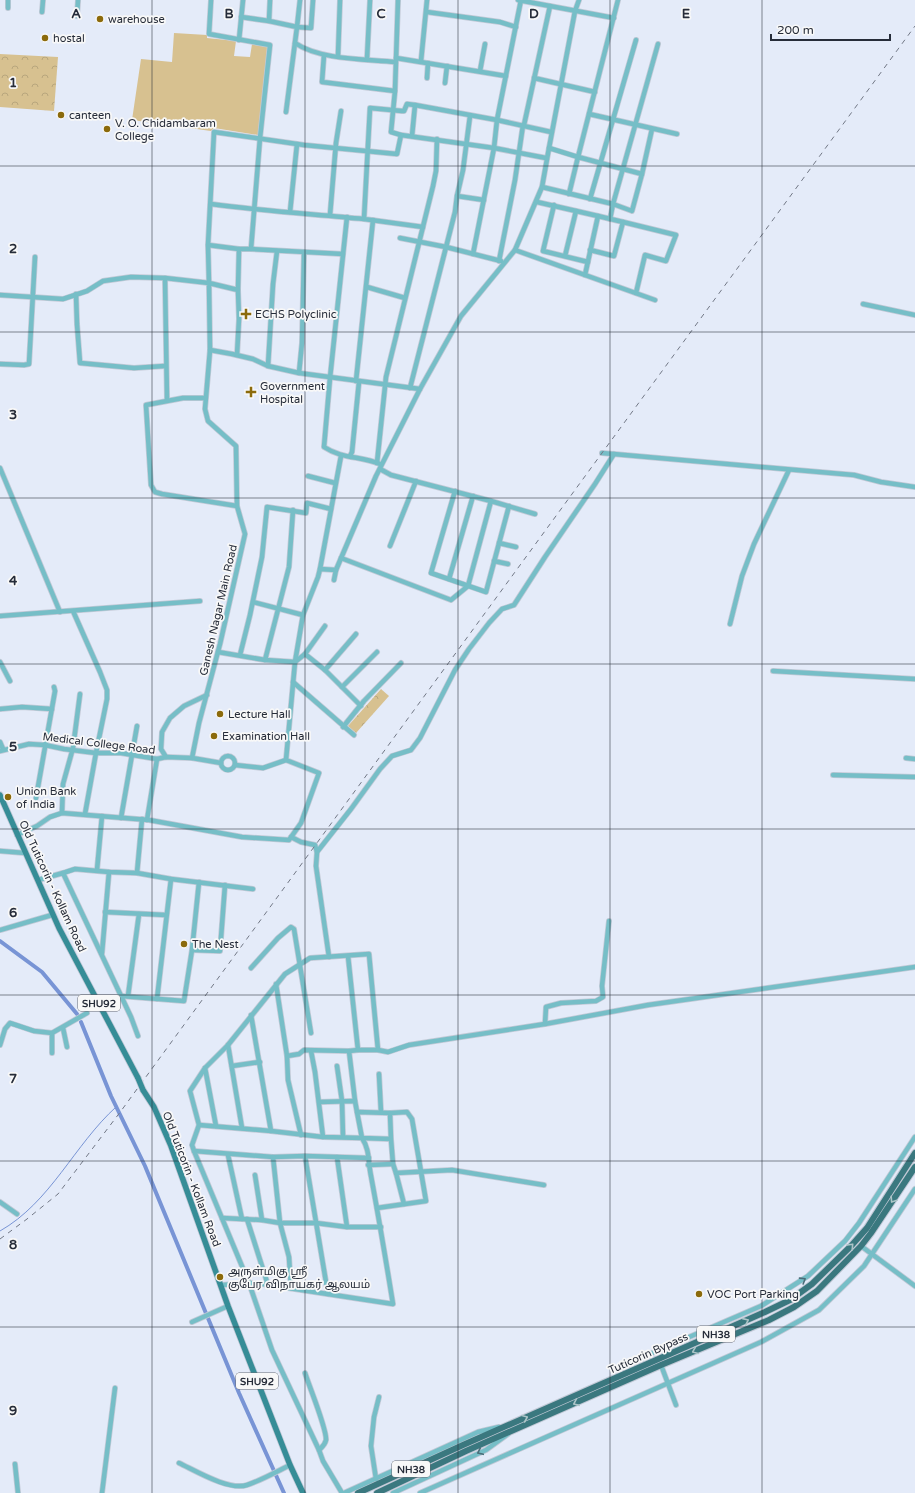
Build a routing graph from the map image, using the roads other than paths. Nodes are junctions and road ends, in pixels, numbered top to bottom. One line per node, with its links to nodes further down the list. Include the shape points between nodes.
1 (8, 0): 17 (street)
2 (43, 0): 19 (street)
3 (78, 0): 21 (street)
4 (211, 0): 27 (street, via 209,34)
5 (243, 0): 22 (street)
6 (270, 0): 24 (street)
7 (300, 0): 25 (street)
8 (313, 0): 25 (street, via 311,28)
9 (340, 0): 33 (street)
10 (370, 0): 34 (street)
11 (398, 0): 35 (street)
12 (428, 0): 20 (street)
13 (520, 0): 16 (street); 26 (street)
14 (579, 0): 18 (street)
15 (618, 0): 23 (street)
16 (550, 6): 18 (street); 42 (street)
17 (8, 8)
18 (575, 11): 23 (street); 44 (street)
19 (42, 12)
20 (427, 12): 26 (street, via 500,22); 36 (street)
21 (77, 16)
22 (241, 17): 24 (street); 27 (street)
23 (614, 18): 46 (street)
24 (269, 21): 25 (street)
25 (297, 27): 29 (street)
26 (516, 27): 40 (street)
27 (239, 40): 62 (street, via 270,45)
28 (636, 40): 54 (street)
29 (295, 43): 32 (street); 50 (street)
30 (485, 44): 39 (street)
31 (658, 44): 55 (street)
32 (324, 55): 33 (street); 45 (street, via 322,82)
33 (338, 56): 34 (street)
34 (367, 60): 35 (street)
35 (396, 60): 36 (street); 45 (street)
36 (421, 61): 37 (street)
37 (428, 62): 38 (street); 41 (street)
38 (448, 66): 39 (street); 43 (street)
39 (480, 71): 40 (street)
40 (506, 76): 53 (street)
41 (427, 78)
42 (534, 78): 44 (street); 56 (street)
43 (445, 82)
44 (561, 84): 46 (street); 58 (street)
45 (395, 91): 48 (street)
46 (595, 92): 51 (street)
47 (415, 105): 48 (street, via 407,104 404,111); 52 (street); 61 (street)
48 (394, 110): 60 (street, via 391,132); 69 (street, via 370,108)
49 (341, 111): 66 (street)
50 (286, 112)
51 (589, 114): 54 (street); 71 (street)
52 (470, 116): 53 (street); 65 (street)
53 (497, 120): 56 (street); 67 (street)
54 (612, 120): 55 (street); 73 (street)
55 (635, 124): 57 (street); 74 (street)
56 (524, 125): 58 (street); 70 (street)
57 (652, 128): 59 (street); 75 (street)
58 (551, 132): 68 (street)
59 (677, 134)
60 (401, 135): 61 (street); 69 (street, via 397,154)
61 (412, 136): 63 (street)
62 (260, 138): 64 (street); 82 (street, Ganesh Nagar Main Road, via 214,132); 85 (street)
63 (437, 139): 65 (street); 95 (street, via 436,171)
64 (297, 144): 66 (street); 87 (street)
65 (466, 144): 67 (street); 78 (street)
66 (336, 148): 69 (street); 88 (street)
67 (494, 148): 70 (street); 80 (street)
68 (548, 148): 71 (street); 72 (street)
69 (367, 151): 91 (street)
70 (520, 153): 72 (street); 110 (street)
71 (578, 157): 73 (street); 77 (street)
72 (546, 158): 76 (street)
73 (600, 163): 74 (street); 79 (street)
74 (623, 168): 75 (street); 83 (street)
75 (642, 174): 83 (street, via 632,211)
76 (542, 187): 77 (street); 81 (street)
77 (569, 194): 79 (street)
78 (457, 196): 80 (street); 99 (street)
79 (590, 199): 83 (street)
80 (484, 200): 107 (street)
81 (537, 202): 84 (street); 102 (street)
82 (211, 204): 85 (street); 98 (street, Ganesh Nagar Main Road)
83 (613, 204): 92 (street)
84 (554, 205): 86 (street); 108 (street, via 543,251)
85 (254, 210): 87 (street); 100 (street)
86 (576, 211): 89 (street); 108 (street)
87 (290, 212): 88 (street)
88 (330, 215): 90 (street)
89 (598, 216): 92 (street); 103 (street)
90 (347, 217): 91 (street); 106 (street)
91 (364, 219): 93 (street)
92 (610, 219): 94 (street)
93 (373, 220): 95 (street); 115 (street)
94 (623, 222): 103 (street, via 614,256); 117 (street, via 676,235 666,261 644,254)
95 (423, 227): 97 (street)
96 (400, 238): 97 (street)
97 (419, 242): 99 (street); 121 (street)
98 (208, 245): 101 (street); 114 (street, Ganesh Nagar Main Road)
99 (446, 247): 107 (street); 134 (street)
100 (251, 248): 101 (street); 104 (street)
101 (239, 249): 116 (street)
102 (515, 250): 110 (street); 112 (street)
103 (590, 250): 111 (street)
104 (277, 251): 105 (street); 129 (street)
105 (304, 252): 106 (street); 130 (street)
106 (343, 254): 131 (street)
107 (473, 254): 110 (street)
108 (565, 256): 111 (street)
109 (35, 257): 120 (street)
110 (502, 261): 135 (street, via 461,316)
111 (588, 262): 112 (street)
112 (584, 275): 117 (street)
113 (165, 278): 114 (street); 118 (street, via 131,277 103,281 87,291); 128 (street)
114 (209, 283): 116 (street); 125 (street, Ganesh Nagar Main Road)
115 (367, 287): 121 (street); 132 (street)
116 (238, 290): 126 (street)
117 (636, 293): 122 (street)
118 (76, 294): 120 (street, via 63,298); 128 (street, via 80,363 134,368)
119 (0, 295): 120 (street)
120 (33, 296): 127 (street, via 28,364)
121 (405, 298): 133 (street)
122 (655, 300)
123 (863, 304): 124 (street)
124 (915, 315)
125 (210, 350): 126 (street); 136 (street, Ganesh Nagar Main Road)
126 (237, 355): 129 (street)
127 (0, 364)
128 (165, 366): 137 (street)
129 (268, 366): 130 (street)
130 (299, 373): 131 (street)
131 (330, 378): 132 (street); 140 (street, via 324,447)
132 (357, 382): 133 (street); 141 (street)
133 (384, 385): 134 (street); 142 (street)
134 (410, 388): 135 (street)
135 (420, 389): 142 (street)
136 (205, 398): 137 (street); 152 (street, Ganesh Nagar Main Road, via 208,421 236,446)
137 (167, 400): 152 (street, via 146,405 151,485 155,492)
138 (602, 453): 144 (street)
139 (614, 454): 227 (street, via 514,605 502,609 489,623 455,670 420,738 411,750 392,756 380,769)
140 (341, 456): 141 (street); 147 (street)
141 (350, 456): 142 (street)
142 (379, 465): 146 (street, via 391,475); 160 (street)
143 (0, 468): 172 (street)
144 (789, 470): 148 (street, via 854,475); 175 (street, via 749,557)
145 (308, 476): 147 (street)
146 (416, 481): 149 (street); 158 (street)
147 (335, 483): 154 (street)
148 (915, 487)
149 (455, 491): 150 (street); 165 (street, via 431,573)
150 (473, 496): 151 (street); 165 (street)
151 (491, 501): 153 (street); 167 (street)
152 (237, 506): 178 (street, Ganesh Nagar Main Road, via 245,534)
153 (509, 506): 156 (street); 157 (street)
154 (331, 509): 155 (street, via 307,503 306,513); 163 (street)
155 (293, 510): 169 (street, via 267,507 262,557); 170 (street, via 289,567)
156 (535, 514)
157 (499, 543): 159 (street); 161 (street)
158 (390, 546)
159 (516, 548)
160 (341, 558): 164 (street); 167 (street, via 451,600)
161 (494, 561): 162 (street); 167 (street, via 486,592)
162 (508, 564)
163 (320, 569): 164 (street); 173 (street)
164 (336, 570): 166 (street)
165 (449, 579): 167 (street)
166 (334, 580)
167 (468, 586)
168 (200, 601): 171 (street)
169 (253, 602): 170 (street); 181 (street)
170 (279, 609): 173 (street); 182 (street)
171 (73, 611): 172 (street); 205 (street, via 107,690)
172 (60, 612): 174 (street)
173 (303, 615): 184 (street)
174 (0, 616)
175 (730, 624)
176 (325, 626): 180 (street)
177 (356, 634): 186 (street)
178 (218, 652): 181 (street); 194 (street, Ganesh Nagar Main Road)
179 (377, 652): 192 (street)
180 (305, 654): 184 (street); 186 (street)
181 (240, 655): 182 (street)
182 (265, 660): 184 (street)
183 (0, 662): 189 (street)
184 (295, 662): 190 (street)
185 (401, 663): 195 (street)
186 (325, 670): 192 (street)
187 (773, 671): 188 (street)
188 (915, 679)
189 (10, 681)
190 (293, 682): 199 (street); 212 (street)
191 (54, 687): 197 (street)
192 (342, 687): 195 (street)
193 (80, 694): 204 (street)
194 (207, 695): 207 (street, via 184,706 170,718 162,732 161,749); 208 (street, Ganesh Nagar Main Road)
195 (361, 706): 199 (street)
196 (0, 709): 197 (street)
197 (52, 709): 202 (street)
198 (137, 726): 206 (street)
199 (343, 727): 200 (street)
200 (354, 735)
201 (0, 742): 203 (street)
202 (45, 745): 203 (street, Medical College Road, via 29,744); 204 (street, Medical College Road); 218 (street)
203 (2, 750)
204 (72, 750): 205 (street, Medical College Road); 219 (street, via 63,784)
205 (96, 753): 206 (street, Medical College Road); 220 (street)
206 (132, 755): 210 (street, Medical College Road); 222 (street)
207 (166, 757): 208 (street, Medical College Road); 210 (street, Medical College Road)
208 (192, 758): 213 (street, Medical College Road)
209 (906, 758): 211 (street)
210 (157, 759): 223 (street)
211 (915, 759)
212 (286, 760): 214 (street, via 262,768); 225 (street, via 319,773 301,822)
213 (221, 763): 214 (street, via 227,770 231,770); 214 (street, via 223,758 229,756)
214 (235, 765)
215 (833, 775): 216 (street)
216 (915, 777)
217 (0, 795): 224 (main road, Old Tuticorin - Kollam Road / SHU92)
218 (36, 798)
219 (62, 813): 220 (street); 224 (street)
220 (86, 814): 221 (street)
221 (102, 816): 222 (street); 229 (street)
222 (120, 818): 223 (street)
223 (144, 820): 225 (street, via 242,837 289,840); 232 (street)
224 (17, 835): 228 (main road, Old Tuticorin - Kollam Road / SHU92)
225 (291, 837): 227 (street, via 315,845)
226 (0, 851): 228 (street)
227 (317, 852): 247 (street, via 316,866)
228 (25, 853): 234 (main road, Old Tuticorin - Kollam Road / SHU92)
229 (97, 870): 230 (street); 231 (street, via 75,868)
230 (109, 872): 232 (street); 238 (street)
231 (63, 873): 234 (street); 245 (street)
232 (137, 873): 233 (street)
233 (171, 879): 235 (street); 241 (street)
234 (38, 880): 240 (main road, Old Tuticorin - Kollam Road / SHU92)
235 (199, 882): 236 (street); 244 (street)
236 (225, 885): 237 (street); 244 (street, via 220,951)
237 (253, 889)
238 (105, 912): 239 (street); 245 (street)
239 (139, 914): 241 (street); 253 (street)
240 (52, 915): 243 (street); 321 (main road, Old Tuticorin - Kollam Road / SHU92, bridge, via 154,1107)
241 (166, 915): 254 (street)
242 (609, 921): 257 (street, via 603,997 596,1001 561,1003 546,1007)
243 (0, 928)
244 (192, 950): 254 (street, via 184,1001)
245 (102, 955): 252 (street)
246 (348, 956): 247 (street); 265 (street); 266 (street, via 369,954)
247 (329, 957): 248 (street, via 310,958)
248 (300, 965): 250 (street, via 292,927 278,938); 251 (street, via 285,974); 260 (street)
249 (915, 967): 257 (street, via 648,1005)
250 (251, 968)
251 (276, 984): 256 (street); 270 (street)
252 (121, 996): 253 (street); 261 (street)
253 (128, 996): 254 (street)
254 (157, 999)
255 (87, 1013): 258 (street)
256 (251, 1015): 263 (street); 271 (street)
257 (545, 1024): 266 (street, via 409,1045 388,1052)
258 (63, 1028): 259 (street); 264 (street)
259 (52, 1033): 262 (street, via 34,1031 10,1023); 269 (street)
260 (311, 1033)
261 (138, 1036)
262 (0, 1045)
263 (228, 1045): 272 (street); 274 (street)
264 (67, 1046)
265 (358, 1050): 266 (street); 268 (street)
266 (378, 1050)
267 (311, 1051): 268 (street); 270 (street, via 304,1050 299,1054); 277 (street)
268 (349, 1051): 276 (street)
269 (52, 1053)
270 (286, 1056): 286 (street, via 288,1080)
271 (260, 1062): 272 (street); 285 (street)
272 (232, 1066): 284 (street)
273 (337, 1066): 278 (street)
274 (205, 1068): 282 (street, via 190,1091); 283 (street)
275 (379, 1074): 280 (street)
276 (355, 1101): 278 (street); 279 (street)
277 (319, 1102): 278 (street); 287 (street)
278 (342, 1102): 288 (street)
279 (357, 1112): 280 (street); 290 (street)
280 (381, 1112): 281 (street)
281 (390, 1113): 291 (street); 302 (street, via 407,1112 412,1119)
282 (199, 1125): 283 (street); 292 (street, via 192,1144)
283 (216, 1126): 284 (street)
284 (242, 1128): 285 (street)
285 (271, 1131): 286 (street)
286 (301, 1134): 287 (street)
287 (323, 1137): 288 (street)
288 (343, 1137): 290 (street)
289 (915, 1137): 328 (street, one-way to 289, via 761,1306 808,1276 846,1241)
290 (362, 1138): 291 (street); 298 (street, via 368,1149)
291 (391, 1139): 299 (street)
292 (194, 1151): 294 (street); 311 (street)
293 (915, 1153): 335 (highway, Tuticorin Bypass / NH38, one-way to 293, via 790,1300 812,1284 851,1246 866,1228)
294 (228, 1155): 296 (street); 312 (street)
295 (305, 1156): 296 (street); 297 (street); 315 (street)
296 (273, 1157): 314 (street)
297 (336, 1157): 298 (street); 316 (street)
298 (369, 1158): 300 (street)
299 (393, 1164): 300 (street); 303 (street)
300 (368, 1165): 309 (street)
301 (915, 1167): 318 (highway, Tuticorin Bypass / NH38, one-way to 318)
302 (420, 1170): 303 (street); 305 (street, via 452,1170); 308 (street, via 426,1201)
303 (396, 1173): 308 (street)
304 (255, 1175): 313 (street)
305 (544, 1185)
306 (915, 1189): 319 (street)
307 (0, 1202): 310 (street)
308 (404, 1204): 309 (street)
309 (377, 1208): 317 (street)
310 (17, 1214)
311 (222, 1218): 312 (street); 320 (street)
312 (245, 1219): 313 (street); 322 (street)
313 (262, 1220): 314 (street)
314 (280, 1222): 315 (street); 324 (street, via 289,1257)
315 (316, 1223): 316 (street); 325 (street)
316 (346, 1227): 317 (street)
317 (381, 1227): 325 (street, via 393,1304)
318 (861, 1246): 319 (street); 329 (highway, Tuticorin Bypass / NH38, one-way to 329, via 817,1291 794,1307)
319 (872, 1255): 323 (street); 331 (street, via 819,1310 761,1342)
320 (249, 1283): 321 (street); 322 (street); 337 (street, via 272,1350)
321 (222, 1285): 326 (main road, Old Tuticorin - Kollam Road / SHU92)
322 (268, 1285): 324 (street)
323 (915, 1286)
324 (290, 1288): 325 (street)
325 (328, 1294)
326 (228, 1306): 327 (street); 340 (main road, Old Tuticorin - Kollam Road / SHU92)
327 (192, 1322)
328 (629, 1363)
329 (661, 1365): 331 (street); 336 (highway, Tuticorin Bypass / NH38, one-way to 336)
330 (305, 1373): 337 (street, via 326,1439)
331 (668, 1382): 334 (street); 349 (street)
332 (115, 1388): 343 (street)
333 (379, 1397): 341 (street, via 371,1446)
334 (676, 1404)
335 (509, 1424): 341 (street, via 478,1432); 346 (highway, Tuticorin Bypass / NH38)
336 (513, 1431): 347 (highway, Tuticorin Bypass / NH38); 348 (street, one-way to 348, via 486,1450)
337 (319, 1450): 345 (street)
338 (179, 1463): 340 (street, via 221,1482 246,1486)
339 (16, 1464): 342 (street)
340 (290, 1465): 344 (main road, Old Tuticorin - Kollam Road / SHU92)
341 (376, 1479): 345 (street)
342 (18, 1493)
343 (102, 1493)
344 (303, 1493)
345 (343, 1493)
346 (358, 1493)
347 (378, 1493)
348 (393, 1493)
349 (420, 1493)

